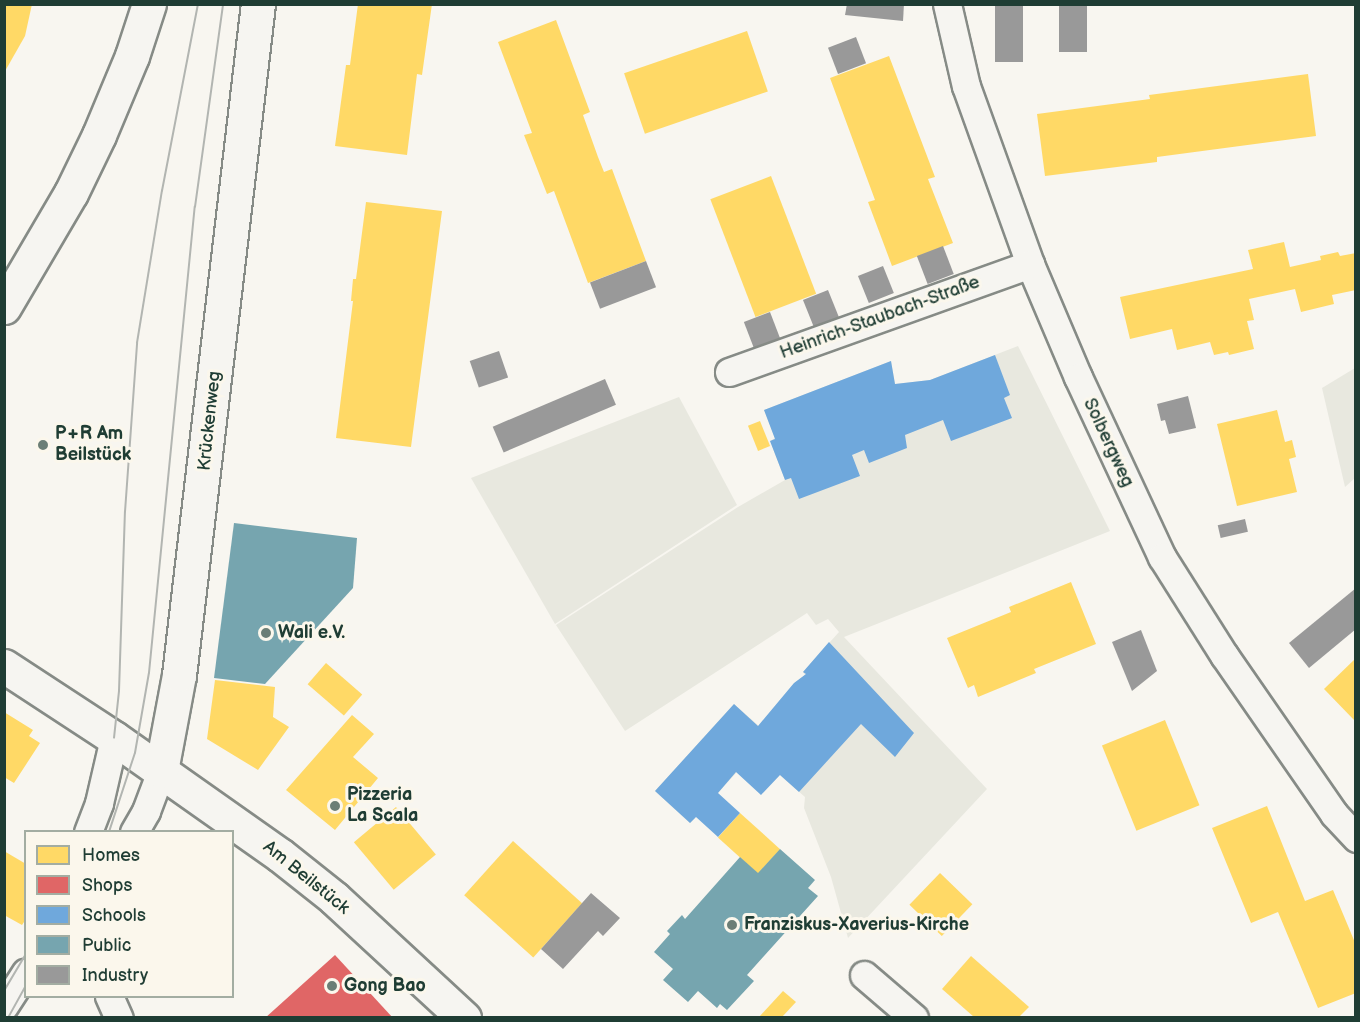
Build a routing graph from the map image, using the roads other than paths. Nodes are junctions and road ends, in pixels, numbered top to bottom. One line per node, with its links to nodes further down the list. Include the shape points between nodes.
1 (150, 4): 5 (main road, via 99,135 71,193)
2 (258, 4): 8 (main road, Krückenweg, via 179,675)
3 (947, 4): 4 (street, Solbergweg, via 966,86)
4 (1030, 264): 6 (street, Heinrich-Staubach-Straße); 11 (street, Solbergweg, via 1162,557 1224,655 1334,814)
5 (4, 307)
6 (729, 372)
7 (4, 666): 8 (main road)
8 (136, 754): 9 (street, via 99,803); 10 (street, Krückenweg, via 146,811); 17 (main road, Am Beilstück, via 280,855 334,898)
9 (88, 830)
10 (135, 830)
11 (1356, 838)
12 (24, 975): 15 (street)
13 (864, 975): 18 (street)
14 (110, 998): 16 (street)
15 (4, 1006)
16 (119, 1017)
17 (464, 1017)
18 (914, 1017)

